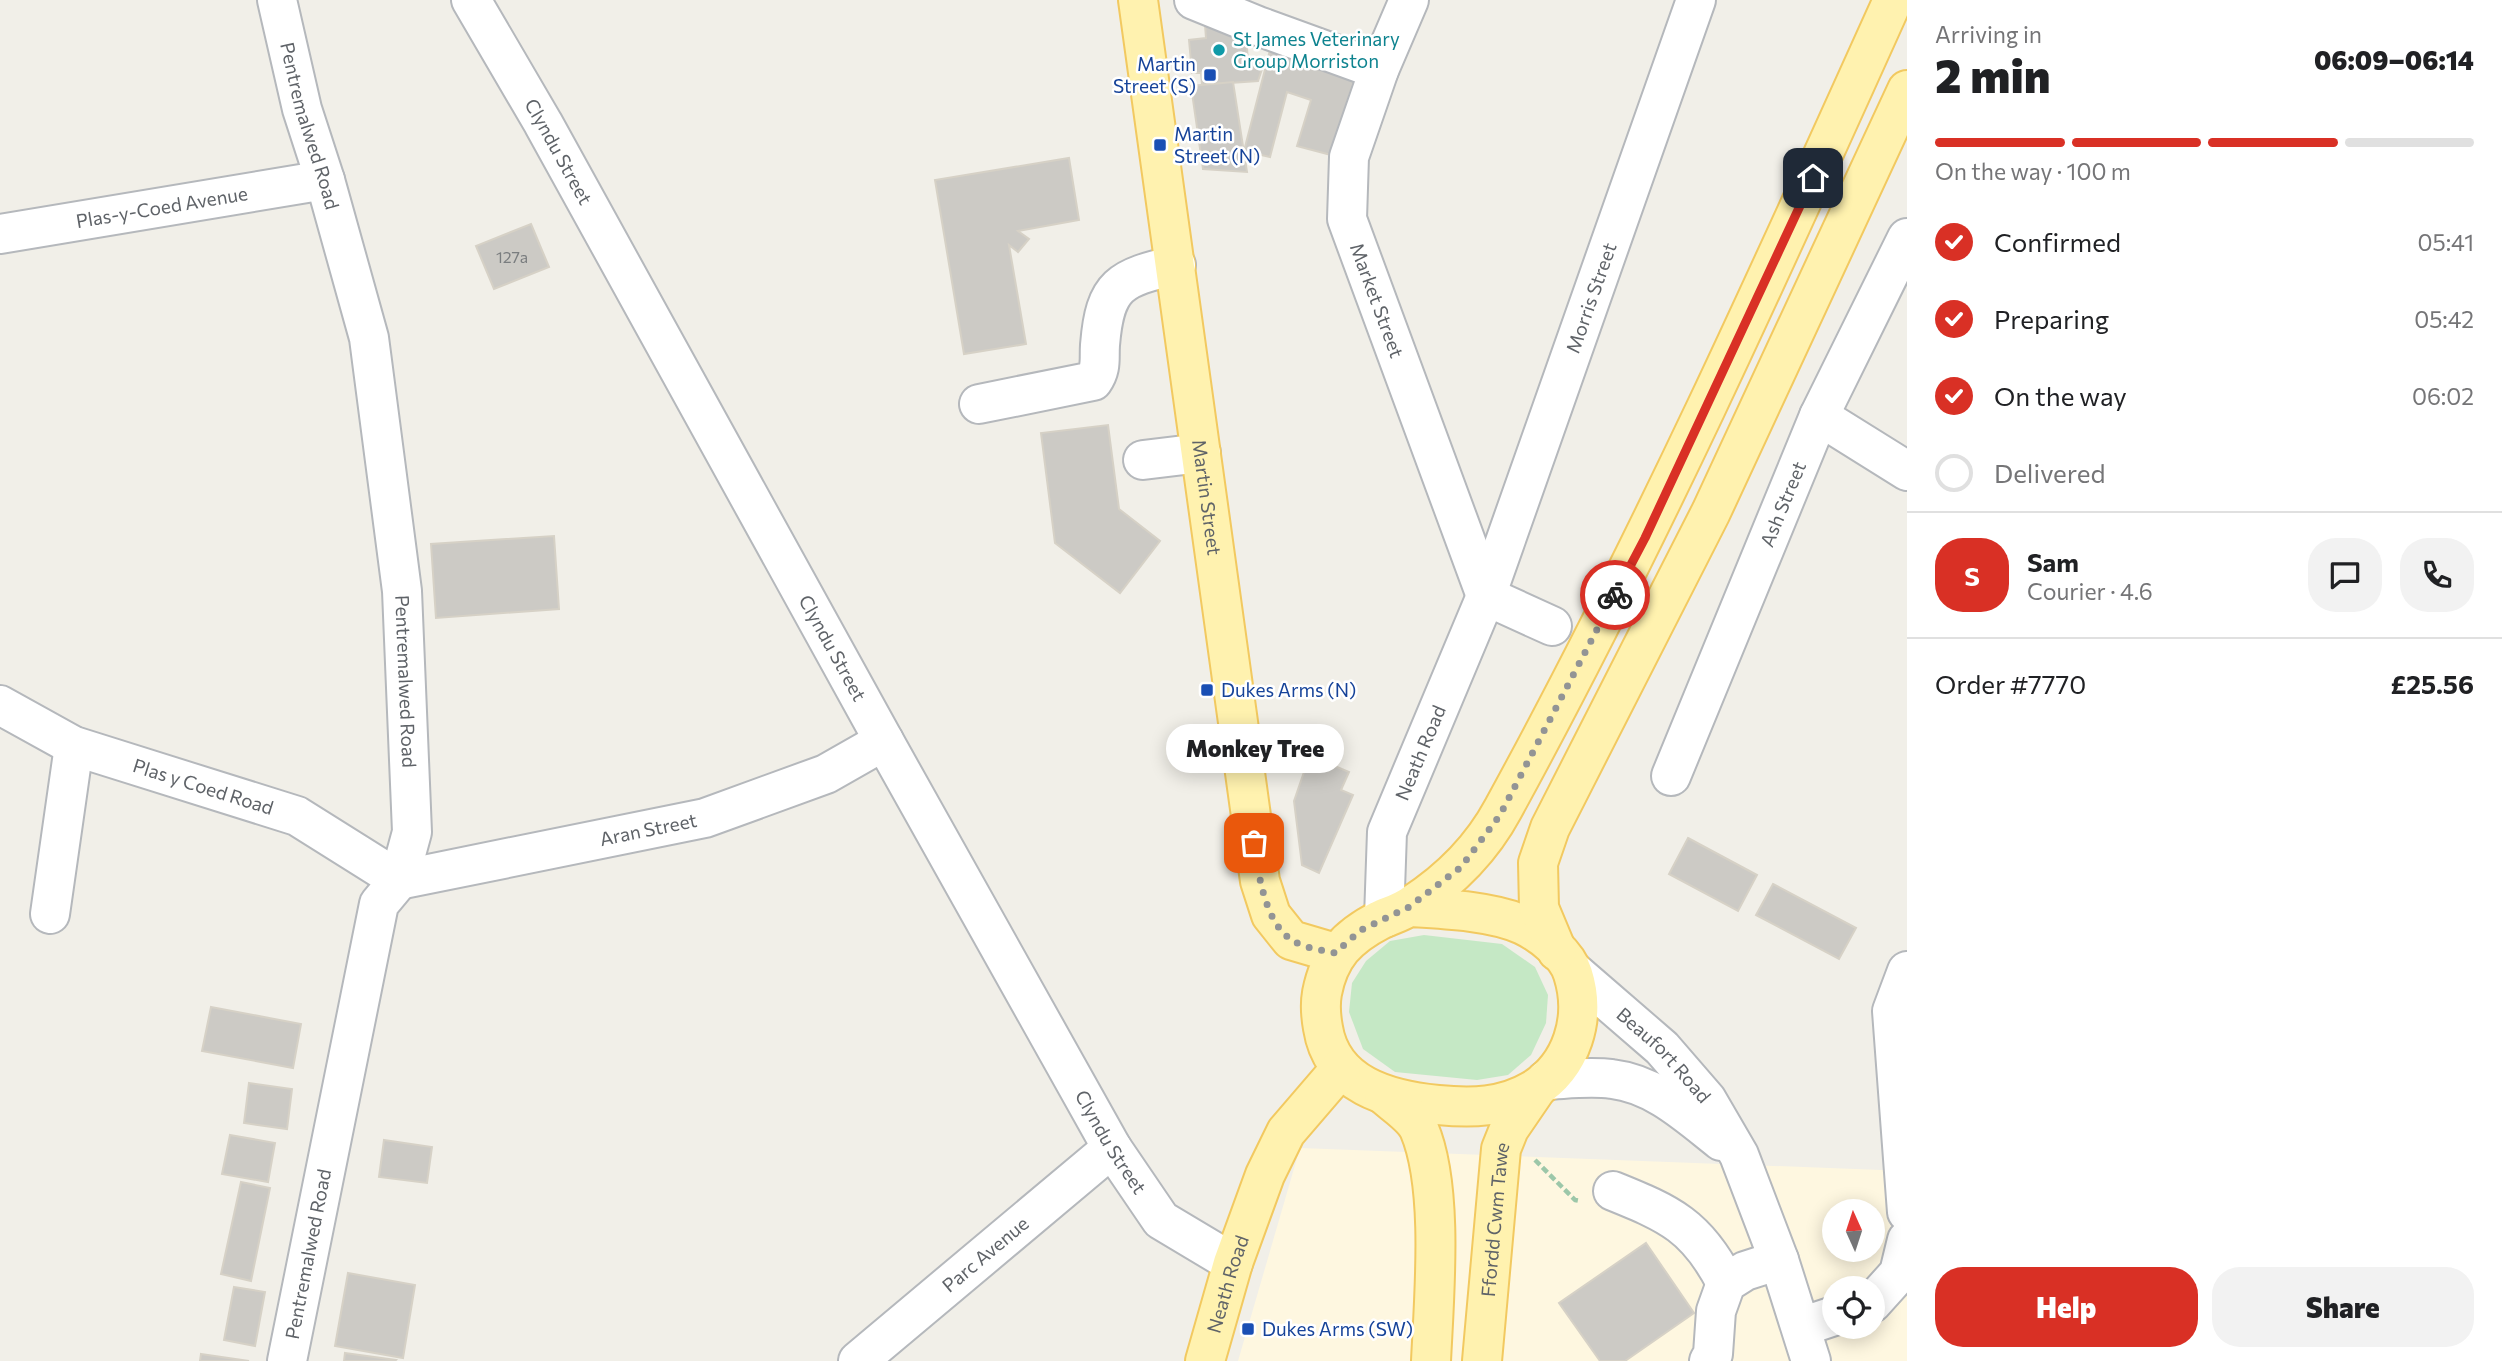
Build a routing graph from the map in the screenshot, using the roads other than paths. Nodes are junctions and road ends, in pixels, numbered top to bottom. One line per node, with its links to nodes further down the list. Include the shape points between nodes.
1 (277, 0): 10 (street, Pentremalwed Road, via 302,109)
2 (471, 0): 22 (street, Clyndu Street)
3 (1138, 0): 13 (main road, Martin Street)
4 (1194, 0): 8 (street)
5 (1409, 0): 8 (street, Market Street)
6 (1696, 0): 19 (street, Morris Street)
7 (1893, 0): 26 (main road, via 1645,538 1500,815 1461,867)
8 (1379, 70): 19 (street, Market Street, via 1349,157 1347,219)
9 (1907, 90): 29 (main road, via 1711,512 1550,828 1538,863 1539,908)
10 (325, 180): 11 (street, Plas-y-Coed Avenue); 25 (street, Pentremalwed Road, via 369,338 402,591 412,832)
11 (0, 234)
12 (1907, 238): 15 (street, Ash Street)
13 (1176, 265): 14 (street, via 1122,282 1109,298 1102,321 1101,370 1093,381); 16 (main road, Martin Street)
14 (979, 404)
15 (1819, 416): 18 (street); 24 (street, Ash Street)
16 (1201, 453): 17 (street); 28 (main road, Martin Street, via 1260,881 1271,915 1291,940)
17 (1143, 460)
18 (1907, 471)
19 (1486, 596): 20 (street); 26 (street, Neath Road, via 1387,832)
20 (1552, 626)
21 (0, 705): 23 (street, Plas y Coed Road)
22 (884, 741): 25 (street, Aran Street, via 826,775 705,818); 34 (street, Clyndu Street)
23 (74, 746): 25 (street, Plas y Coed Road, via 298,816); 27 (street)
24 (1671, 776)
25 (399, 880): 44 (street, Pentremalwed Road, via 379,904)
26 (1397, 913): 28 (main road, via 1361,930); 29 (main road, via 1437,909 1493,916 1523,925)
27 (50, 914)
28 (1335, 953): 31 (main road, via 1322,994 1321,1019 1326,1045)
29 (1565, 961): 32 (main road, via 1579,1015 1569,1052); 35 (street, Beaufort Road, via 1662,1048 1707,1100)
30 (1907, 971): 37 (street, via 1892,1011)
31 (1341, 1068): 33 (main road); 40 (main road, Neath Road, via 1286,1132)
32 (1541, 1084): 33 (main road, via 1494,1106 1460,1107); 35 (street, Beaufort Road, via 1610,1078 1635,1083 1662,1097); 48 (main road, Ffordd Cwm Tawe, via 1508,1129 1501,1149)
33 (1384, 1095): 47 (main road, via 1418,1126 1430,1166)
34 (1112, 1148): 40 (street, Clyndu Street, via 1161,1220); 45 (street, Parc Avenue)
35 (1738, 1156): 39 (street, Beaufort Road)
36 (1613, 1191): 41 (street, via 1658,1209 1685,1227 1708,1252)
37 (1907, 1212)
38 (1907, 1240): 42 (street, via 1899,1273)
39 (1779, 1260): 41 (street); 43 (street, Beaufort Road)
40 (1233, 1263): 46 (main road, Neath Road)
41 (1726, 1283): 49 (street, via 1716,1311)
42 (1885, 1289)
43 (1815, 1335)
44 (287, 1361)
45 (858, 1361)
46 (1205, 1361)
47 (1431, 1361)
48 (1482, 1361)
49 (1709, 1361)

